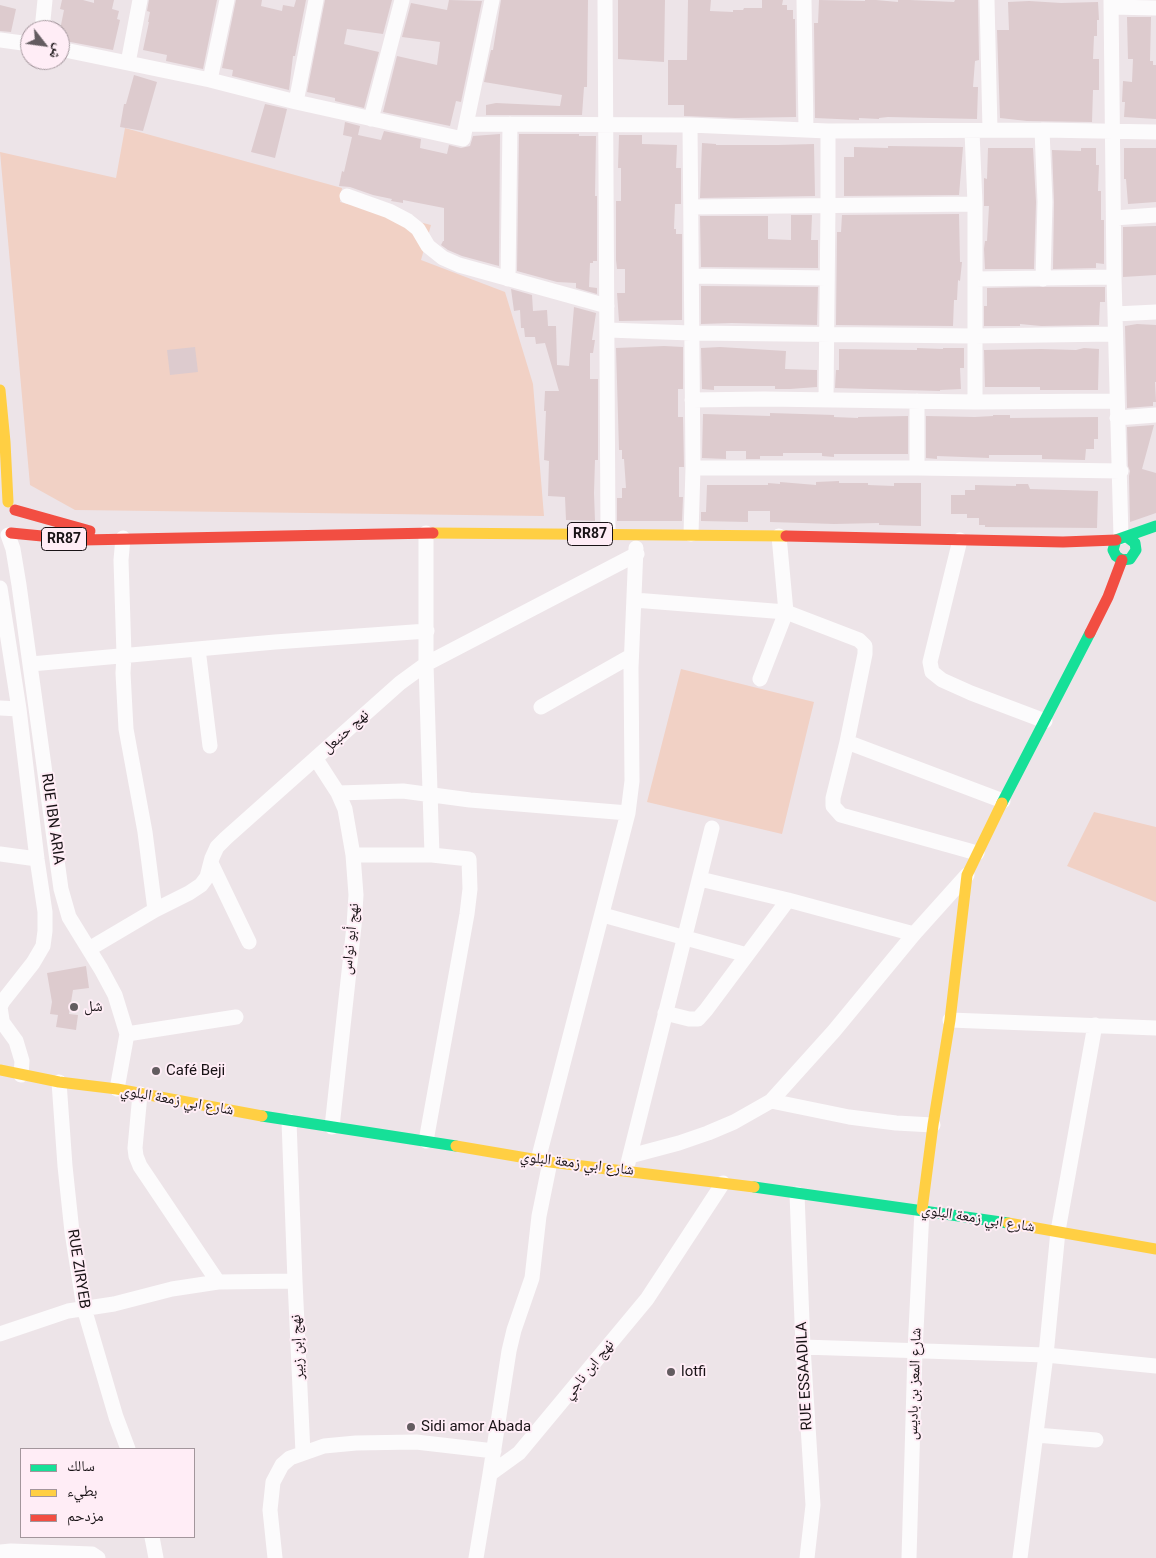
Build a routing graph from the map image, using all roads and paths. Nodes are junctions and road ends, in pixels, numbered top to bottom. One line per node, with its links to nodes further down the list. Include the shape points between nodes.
1 (45, 0): 12 (street)
2 (140, 0): 16 (street)
3 (227, 0): 17 (street)
4 (316, 0): 18 (street)
5 (402, 0): 19 (street)
6 (492, 0): 20 (street)
7 (605, 0): 22 (street)
8 (804, 0): 24 (street)
9 (986, 0): 25 (street)
10 (1111, 3): 11 (street); 29 (street)
11 (1156, 8)
12 (43, 20)
13 (0, 40): 14 (street)
14 (20, 43)
15 (70, 51): 16 (street)
16 (128, 63): 17 (street)
17 (210, 80): 18 (street)
18 (296, 102): 19 (street)
19 (372, 119): 20 (street, via 463,139)
20 (466, 124): 21 (street)
21 (510, 124): 22 (street); 40 (street)
22 (606, 124): 23 (street); 43 (street)
23 (690, 125): 24 (street); 34 (street)
24 (806, 130): 27 (street)
25 (990, 130): 26 (street); 28 (street)
26 (1042, 130): 29 (street); 42 (street, via 1045,202)
27 (828, 131): 28 (street); 33 (street)
28 (972, 131): 32 (street)
29 (1112, 132): 30 (street); 36 (street)
30 (1156, 132)
31 (347, 196): 40 (street, via 408,221 418,229 428,246 443,258)
32 (975, 204): 33 (street); 41 (street)
33 (828, 205): 34 (street); 39 (street)
34 (691, 207): 37 (street)
35 (1156, 215): 36 (street)
36 (1114, 218): 38 (street)
37 (692, 276): 39 (street); 47 (street)
38 (1114, 277): 42 (street); 45 (street)
39 (826, 278): 48 (street)
40 (508, 279): 43 (street)
41 (975, 279): 42 (street); 50 (street)
42 (1043, 279)
43 (607, 306): 46 (street)
44 (1156, 312): 45 (street)
45 (1115, 314): 49 (street)
46 (608, 330): 47 (street); 65 (street)
47 (691, 333): 48 (street); 53 (street)
48 (826, 334): 50 (street); 52 (street)
49 (1116, 334): 50 (street); 55 (street)
50 (974, 336): 56 (street)
51 (0, 390): 62 (main road)
52 (826, 399): 53 (street); 54 (street)
53 (692, 400): 59 (street)
54 (917, 401): 56 (street); 60 (street)
55 (1116, 401): 56 (street); 58 (street)
56 (975, 402)
57 (1156, 415): 58 (street)
58 (1117, 418): 61 (street)
59 (692, 468): 60 (street); 67 (street)
60 (917, 468): 61 (street)
61 (1120, 471): 71 (street)
62 (7, 504): 68 (main road, via 16,518 16,526); 70 (main road, RR87)
63 (1156, 526): 71 (main road, RR87)
64 (426, 533): 65 (main road, RR87); 70 (main road, RR87); 80 (street)
65 (608, 533): 66 (main road, RR87)
66 (636, 534): 67 (main road, RR87); 75 (street)
67 (690, 534): 69 (main road, RR87)
68 (6, 536): 70 (main road, RR87, via 83,540); 84 (street, RUE IBN ARIA, via 13,549)
69 (779, 536): 72 (main road, RR87); 79 (street)
70 (120, 538): 82 (street)
71 (1122, 538): 73 (main road, RR87); 76 (main road, via 1113,546); 76 (main road, via 1135,543 1136,550)
72 (960, 540): 73 (main road, RR87); 90 (street, via 930,662 932,672 942,680)
73 (1062, 542): 76 (main road, RR87)
74 (1149, 546): 76 (main road)
75 (636, 554): 78 (street); 85 (street, نهج حنبعل)
76 (1124, 558): 90 (main road, via 1108,597)
77 (0, 588): 89 (street, RUE IBN ARIA)
78 (634, 600): 79 (street); 83 (street)
79 (786, 612): 86 (street); 91 (street, via 855,638 865,646)
80 (427, 631): 81 (street); 85 (street)
81 (198, 649): 82 (street); 92 (street)
82 (124, 655): 84 (street); 108 (street, via 126,729)
83 (631, 656): 87 (street); 97 (street, via 632,781)
84 (30, 664): 113 (street, RUE IBN ARIA, via 61,889 69,917)
85 (426, 664): 93 (street, نهج حنبعل, via 400,683); 95 (street)
86 (760, 679)
87 (541, 707)
88 (0, 708): 89 (street)
89 (19, 709): 103 (street, RUE IBN ARIA)
90 (1045, 721): 96 (main road)
91 (847, 742): 96 (street); 99 (street, via 833,798 837,812)
92 (210, 746)
93 (316, 759): 94 (street, نهج أبو نواس); 104 (street, نهج حنبعل, via 226,838 217,847)
94 (338, 793): 95 (street, via 403,791); 102 (street, نهج أبو نواس, via 345,808)
95 (430, 795): 97 (street); 101 (street)
96 (1003, 802): 99 (main road)
97 (628, 813): 109 (street)
98 (712, 828): 106 (street)
99 (977, 853): 105 (main road)
100 (0, 854): 103 (street)
101 (432, 854): 102 (street); 131 (street, via 469,859 470,889)
102 (353, 855): 130 (street, نهج أبو نواس, via 354,926)
103 (37, 860): 117 (street, RUE IBN ARIA, via 46,931 33,963 3,1001)
104 (211, 863): 108 (street, نهج حنبعل, via 201,885); 112 (street)
105 (967, 875): 110 (street); 118 (main road)
106 (700, 879): 107 (street); 111 (street)
107 (788, 900): 110 (street); 114 (street)
108 (156, 910): 113 (street, نهج حنبعل)
109 (602, 916): 111 (street); 132 (street)
110 (914, 934): 127 (street)
111 (684, 939): 114 (street); 115 (street)
112 (249, 942)
113 (89, 949): 121 (street, RUE IBN ARIA, via 115,995)
114 (748, 955): 115 (street, via 698,1019 689,1020)
115 (665, 1013): 133 (street)
116 (236, 1017): 121 (street)
117 (1, 1020): 123 (street, via 16,1041 22,1061)
118 (950, 1020): 119 (street); 129 (main road)
119 (1095, 1025): 120 (street); 137 (street)
120 (1156, 1028)
121 (128, 1034): 125 (street, RUE IBN ARIA)
122 (0, 1070): 123 (main road, شارع ابي زمعة البلوي)
123 (21, 1075): 124 (main road, شارع ابي زمعة البلوي)
124 (59, 1082): 125 (main road, شارع ابي زمعة البلوي); 141 (street, RUE ZIRYEB, via 72,1232)
125 (117, 1089): 126 (main road, شارع ابي زمعة البلوي)
126 (140, 1094): 128 (main road, شارع ابي زمعة البلوي); 140 (street, via 135,1148 140,1166)
127 (771, 1101): 129 (street, via 849,1117); 133 (street, via 708,1133)
128 (289, 1121): 130 (main road, شارع ابي زمعة البلوي); 139 (street, نهج إبن زبير)
129 (933, 1125): 136 (main road)
130 (332, 1127): 131 (main road, شارع ابي زمعة البلوي)
131 (426, 1141): 132 (main road, شارع ابي زمعة البلوي)
132 (544, 1161): 133 (main road, شارع ابي زمعة البلوي); 150 (street, via 532,1278 509,1351)
133 (628, 1163): 134 (main road, شارع ابي زمعة البلوي)
134 (723, 1182): 135 (main road, شارع ابي زمعة البلوي); 152 (street, نهج ابن ناجي, via 641,1307 519,1453)
135 (797, 1194): 136 (main road, شارع ابي زمعة البلوي); 143 (street, RUE ESSAADILA)
136 (922, 1210): 137 (main road, شارع ابي زمعة البلوي); 144 (street, شارع المعز بن باديس)
137 (1058, 1231): 138 (main road, شارع ابي زمعة البلوي); 145 (street)
138 (1156, 1249)
139 (294, 1281): 140 (street); 151 (street, نهج إبن زبير)
140 (218, 1282): 141 (street)
141 (84, 1308): 142 (street); 149 (street, RUE ZIRYEB)
142 (0, 1334)
143 (803, 1347): 144 (street); 155 (street, RUE ESSAADILA)
144 (915, 1351): 145 (street); 160 (street, شارع المعز بن باديس)
145 (1046, 1355): 146 (street); 147 (street)
146 (1156, 1366)
147 (1036, 1435): 148 (street); 161 (street)
148 (1096, 1440)
149 (128, 1448)
150 (494, 1451): 151 (street, via 392,1442 324,1446); 152 (street)
151 (304, 1453): 158 (street, via 286,1460 273,1482 270,1510)
152 (490, 1474): 159 (street)
153 (152, 1538): 157 (street)
154 (0, 1552): 156 (street, via 92,1554)
155 (813, 1557)
156 (98, 1558)
157 (156, 1558)
158 (275, 1558)
159 (476, 1558)
160 (909, 1558)
161 (1020, 1558)

